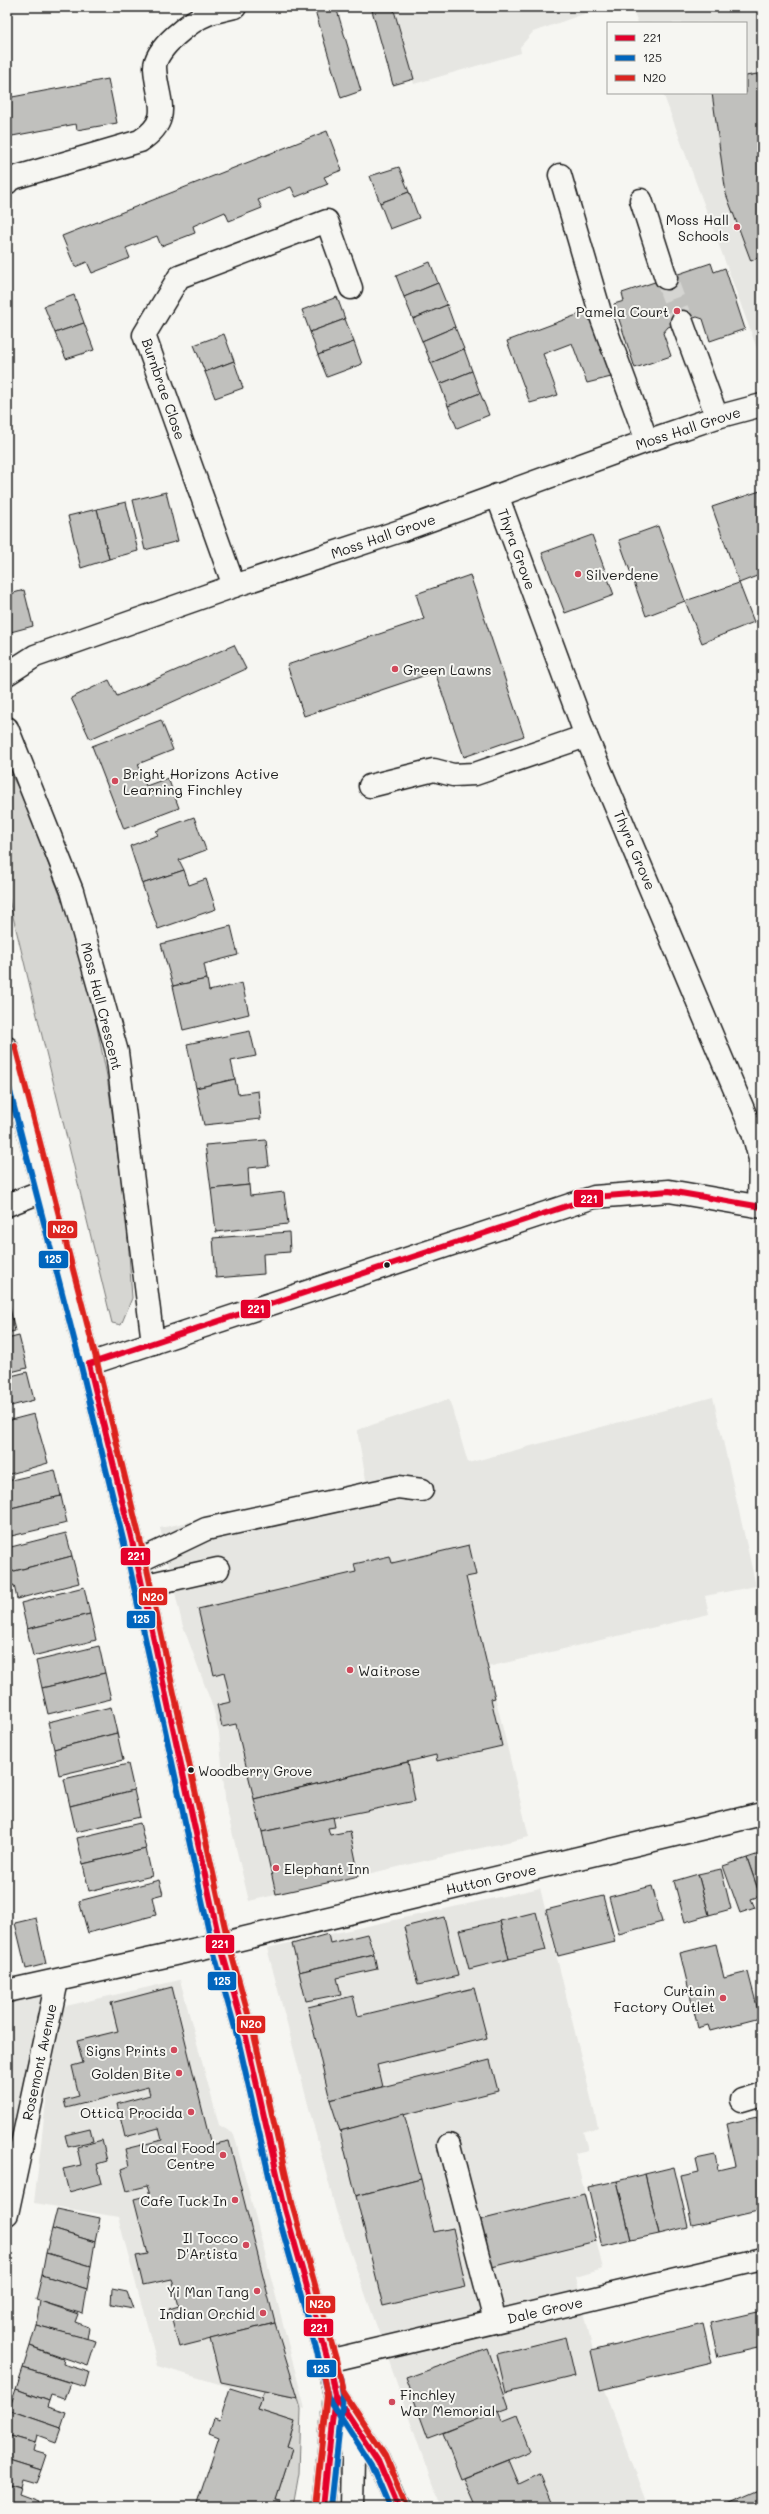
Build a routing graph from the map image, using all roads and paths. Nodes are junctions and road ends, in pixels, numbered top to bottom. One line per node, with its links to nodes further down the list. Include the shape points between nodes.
1 (234, 7): 3 (street, via 206,14 176,35 162,51 155,66 163,111 151,134 140,141 10,179)
2 (560, 175): 10 (street, via 602,318)
3 (7, 183)
4 (641, 200): 5 (street)
5 (666, 278)
6 (351, 288): 12 (street, Burnbrae Close, via 327,221 180,277 144,335)
7 (682, 322): 9 (street)
8 (762, 405): 9 (street, Moss Hall Grove)
9 (717, 417): 10 (street, Moss Hall Grove)
10 (647, 441): 11 (street, Moss Hall Grove)
11 (497, 495): 12 (street, Moss Hall Grove, via 403,530); 15 (street, Thyra Grove)
12 (234, 586): 13 (street, Moss Hall Grove, via 36,656)
13 (7, 674)
14 (7, 728): 22 (street, Moss Hall Crescent, via 72,891 117,1052)
15 (586, 736): 16 (street, via 474,774 453,775 434,770); 18 (street, Thyra Grove)
16 (370, 786)
17 (7, 1048): 19 (street)
18 (758, 1131): 21 (street, Thyra Grove)
19 (43, 1192): 20 (street); 23 (street)
20 (7, 1205)
21 (760, 1207): 22 (street, via 669,1191 594,1197)
22 (153, 1343): 23 (street)
23 (89, 1364): 25 (street)
24 (422, 1490): 25 (street, via 398,1487 206,1529)
25 (137, 1562): 27 (street)
26 (218, 1570): 27 (street)
27 (142, 1586): 29 (street)
28 (762, 1814): 29 (street, Hutton Grove)
29 (220, 1944): 30 (street); 36 (street, via 246,2037 285,2209)
30 (57, 1981): 31 (street); 33 (street, Rosemont Avenue)
31 (7, 1992)
32 (449, 2145): 35 (street)
33 (7, 2214)
34 (762, 2259): 35 (street, Dale Grove)
35 (495, 2321): 36 (street, Dale Grove)
36 (328, 2361): 37 (street)
37 (335, 2394): 38 (street); 39 (street)
38 (347, 2414): 40 (street, via 353,2458); 41 (street, via 378,2460)
39 (323, 2507)
40 (352, 2507)
41 (398, 2507)

